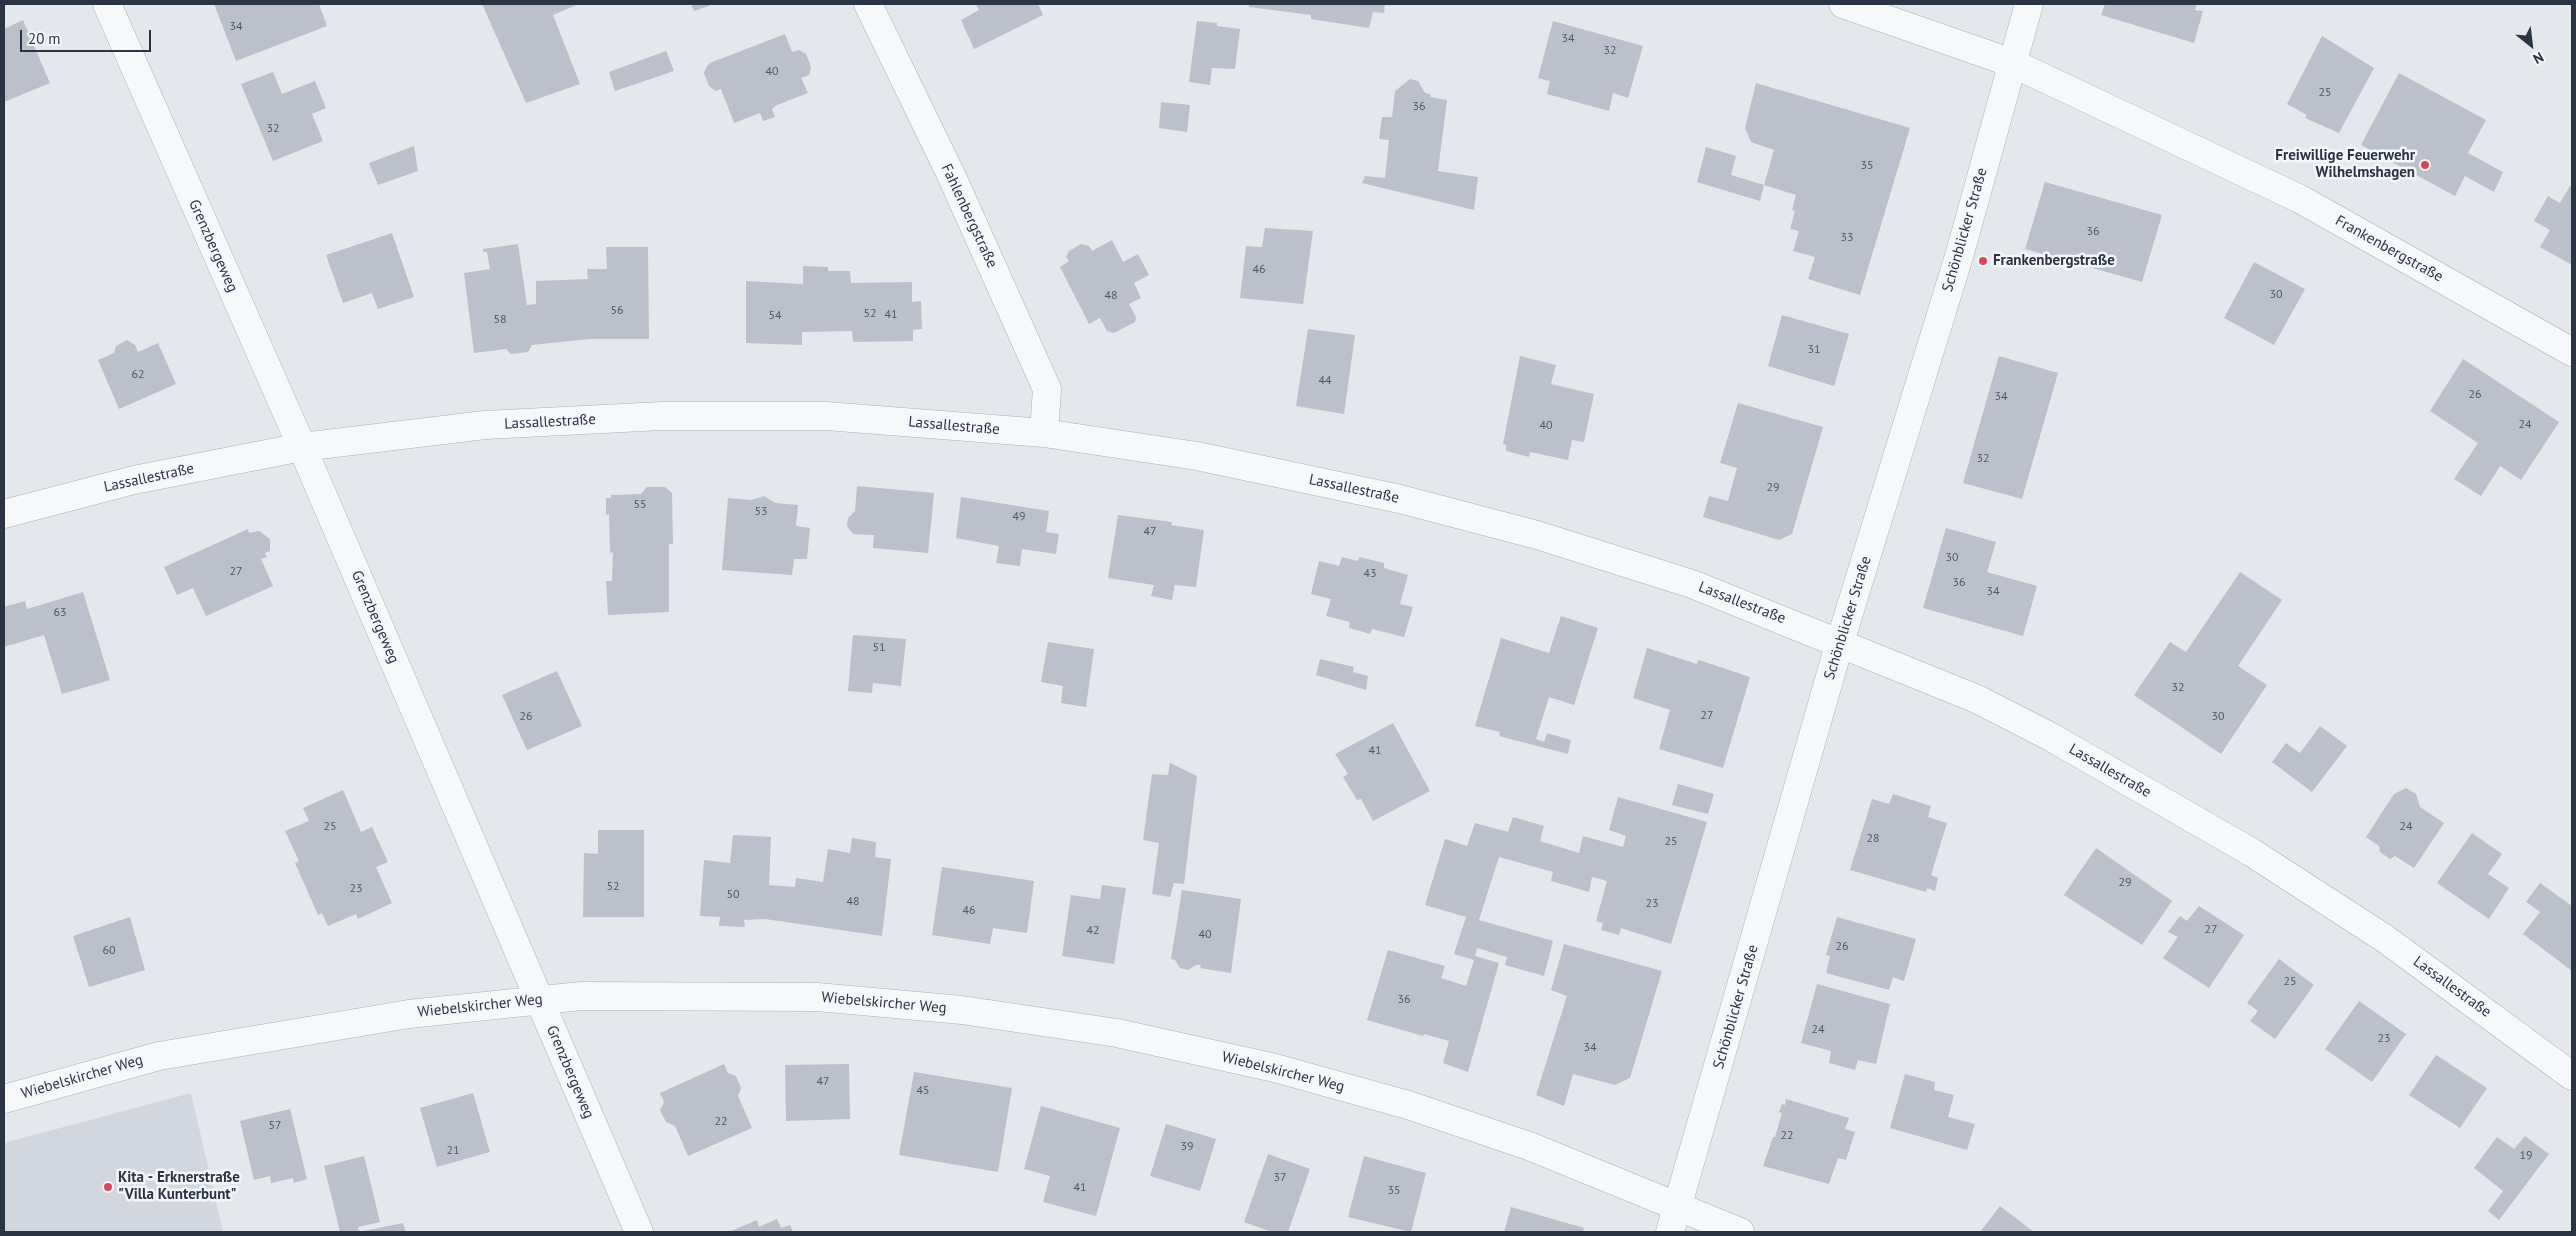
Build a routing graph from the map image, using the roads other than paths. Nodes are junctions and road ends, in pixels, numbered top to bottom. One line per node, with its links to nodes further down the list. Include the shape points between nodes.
1 (107, 4): 8 (street, Grenzbergeweg)
2 (868, 4): 7 (street, Fahlenbergstraße, via 952,177 1047,389)
3 (1843, 4): 5 (street, Frankenbergstraße)
4 (2029, 4): 5 (street, Schönblicker Straße)
5 (2012, 63): 6 (street, Frankenbergstraße, via 2300,199); 10 (street, Schönblicker Straße, via 1960,253)
6 (2572, 352)
7 (1044, 434): 8 (street, Lassallestraße, via 826,416 662,416 485,425); 10 (street, Lassallestraße, via 1197,456 1455,513 1692,584)
8 (302, 447): 9 (street, Lassallestraße, via 134,480); 11 (street, Grenzbergeweg)
9 (4, 514)
10 (1840, 642): 12 (street, Lassallestraße, via 1977,699 2252,852 2384,938); 14 (street, Schönblicker Straße)
11 (539, 999): 13 (street, Wiebelskircher Weg, via 409,1014 158,1056); 14 (street, Wiebelskircher Weg, via 581,996 817,997 962,1010 1117,1032 1275,1068 1408,1104 1529,1146); 15 (street, Grenzbergeweg)
12 (2572, 1076)
13 (4, 1099)
14 (1678, 1206): 16 (street, Schönblicker Straße); 17 (street, Wiebelskircher Weg)
15 (639, 1232)
16 (1670, 1232)
17 (1740, 1232)

